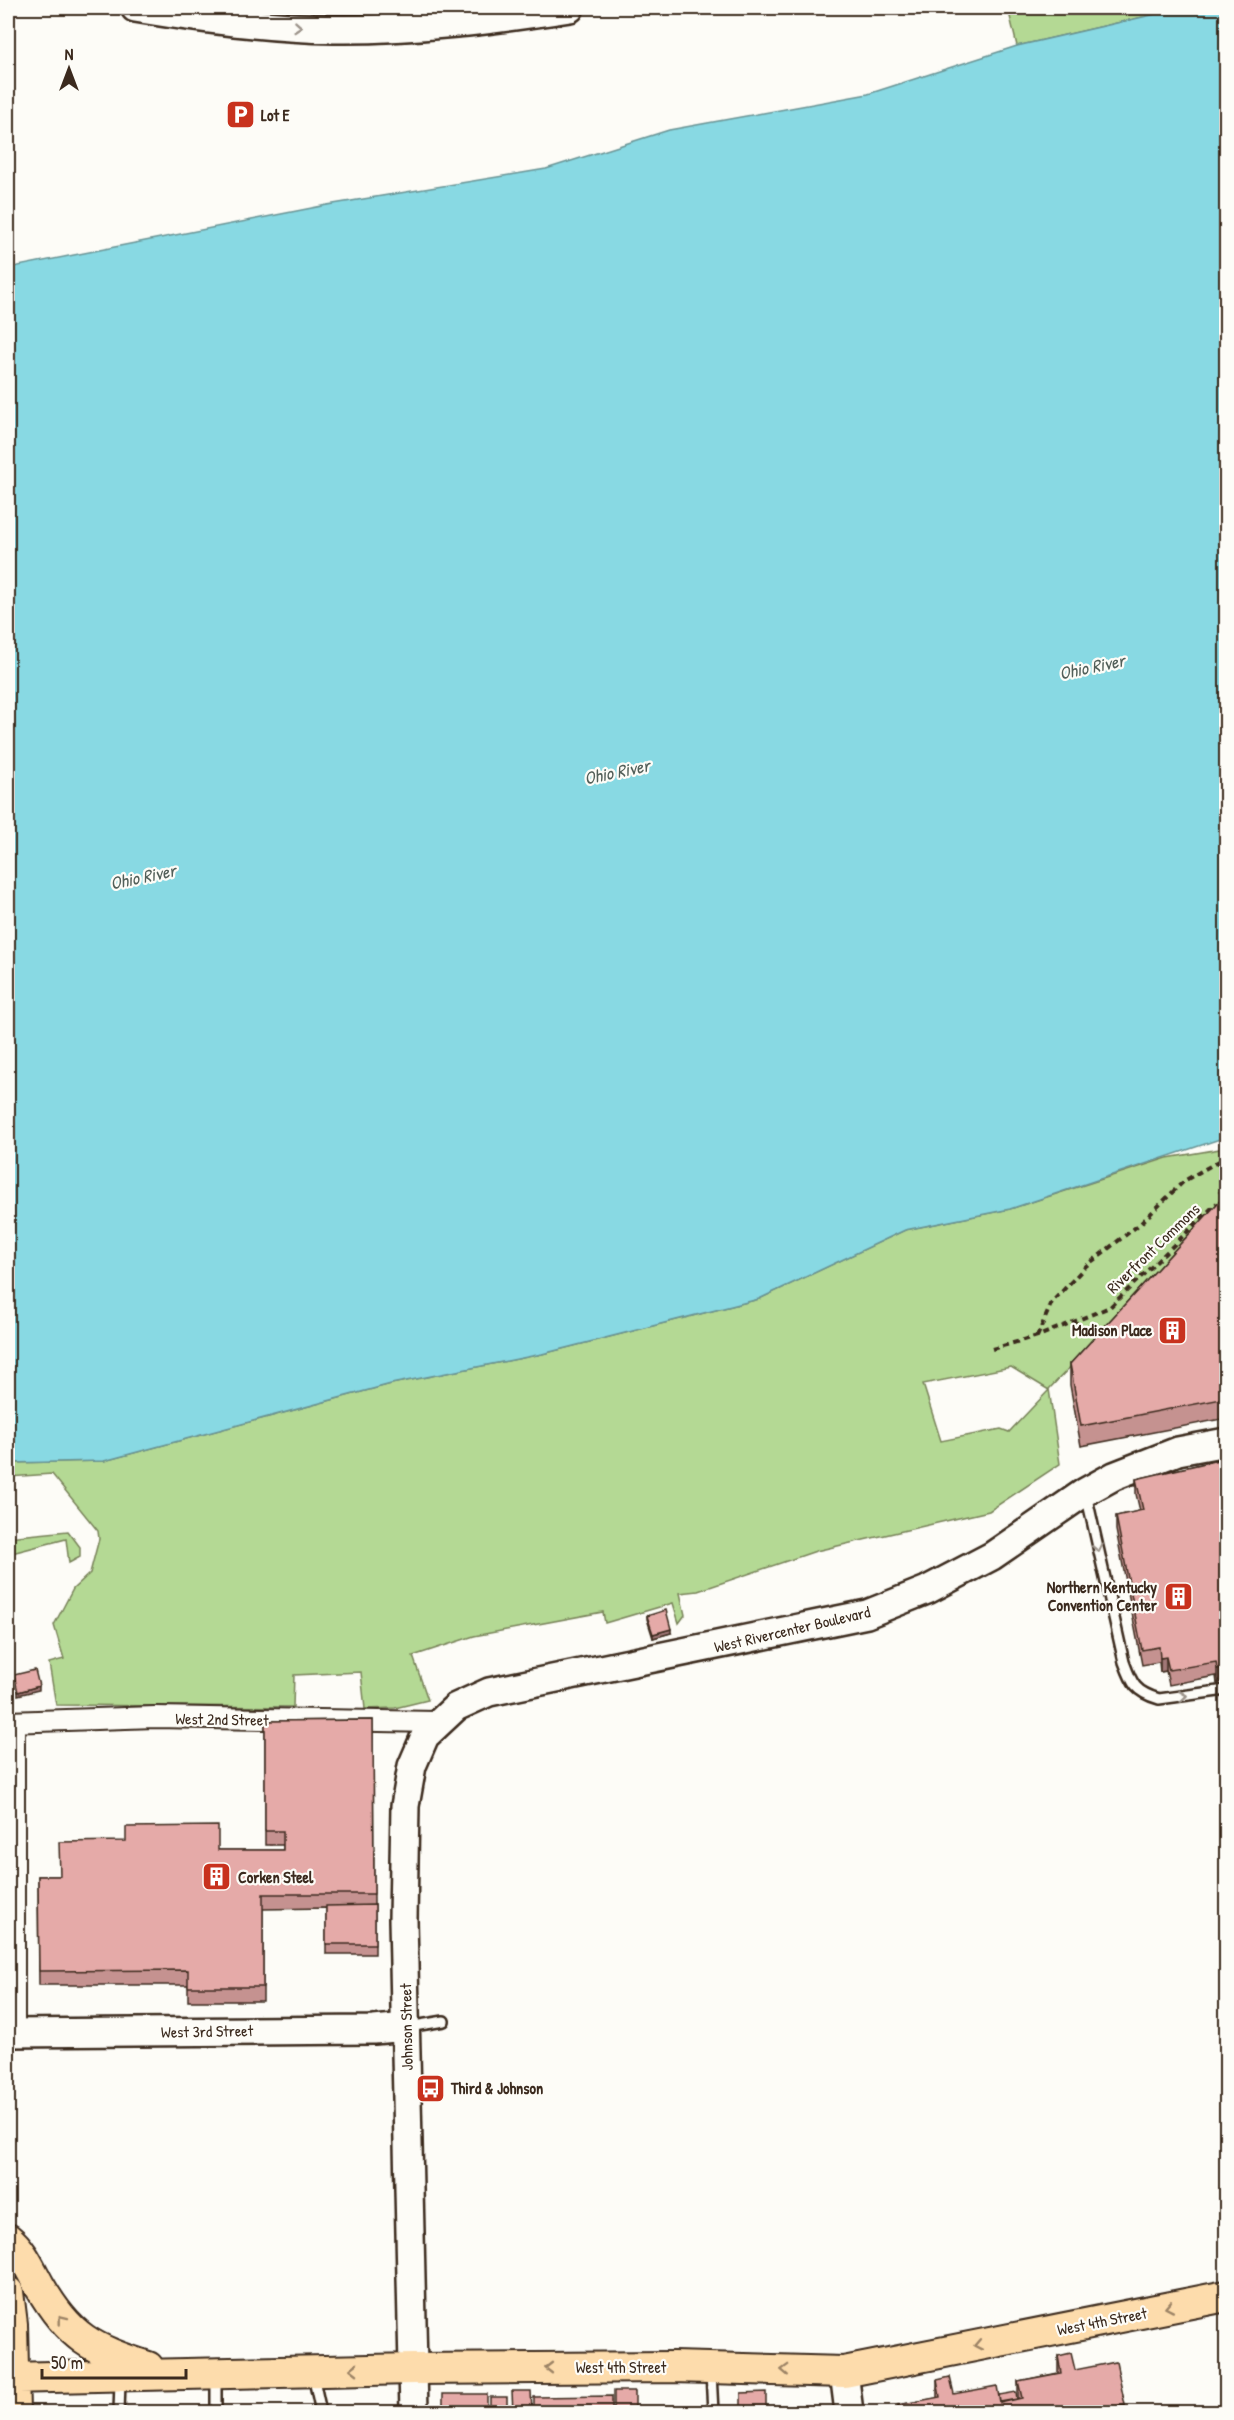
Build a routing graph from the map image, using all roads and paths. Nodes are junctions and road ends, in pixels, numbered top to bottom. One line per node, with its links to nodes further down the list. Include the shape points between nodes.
1 (135, 8): 2 (street, one-way to 2, via 213,21 334,29 441,25)
2 (570, 8)
3 (1227, 1156): 5 (path, via 1184,1181 1141,1223 1086,1266 1052,1302)
4 (1218, 1203): 5 (path, Riverfront Commons, via 1110,1307)
5 (1037, 1337): 6 (path, Riverfront Commons)
6 (992, 1349)
7 (1227, 1442): 8 (street, West Rivercenter Boulevard, via 1178,1451)
8 (1085, 1492): 9 (lane, one-way to 9, via 1133,1686 1159,1699); 10 (street, West Rivercenter Boulevard, via 992,1556 927,1590 867,1614 489,1692 456,1707)
9 (1227, 1690)
10 (437, 1722): 11 (street, West 2nd Street, via 155,1717); 13 (street, Johnson Street, via 425,1736 412,1766 405,1806)
11 (11, 1723): 14 (street)
12 (444, 2021): 13 (lane)
13 (405, 2027): 14 (street, West 3rd Street); 18 (street, Johnson Street)
14 (11, 2032)
15 (8, 2239): 23 (main road, one-way to 15, via 97,2350 67,2326 18,2247)
16 (8, 2292): 25 (main road, via 12,2324)
17 (1227, 2296): 22 (main road, West 4th Street, one-way to 22)
18 (413, 2368): 19 (main road, West 4th Street, one-way to 18); 20 (main road, West 4th Street, one-way to 20); 30 (street, Johnson Street)
19 (711, 2368): 22 (main road, West 4th Street, one-way to 19); 31 (lane)
20 (312, 2370): 21 (main road, West 4th Street); 29 (lane)
21 (216, 2372): 23 (main road, West 4th Street); 28 (lane)
22 (844, 2372): 32 (street)
23 (167, 2374): 24 (main road, West 4th Street)
24 (120, 2375): 25 (main road, West 4th Street); 27 (lane)
25 (10, 2378): 26 (main road)
26 (14, 2412)
27 (118, 2412)
28 (216, 2412)
29 (321, 2412)
30 (414, 2412)
31 (712, 2412)
32 (849, 2412)

